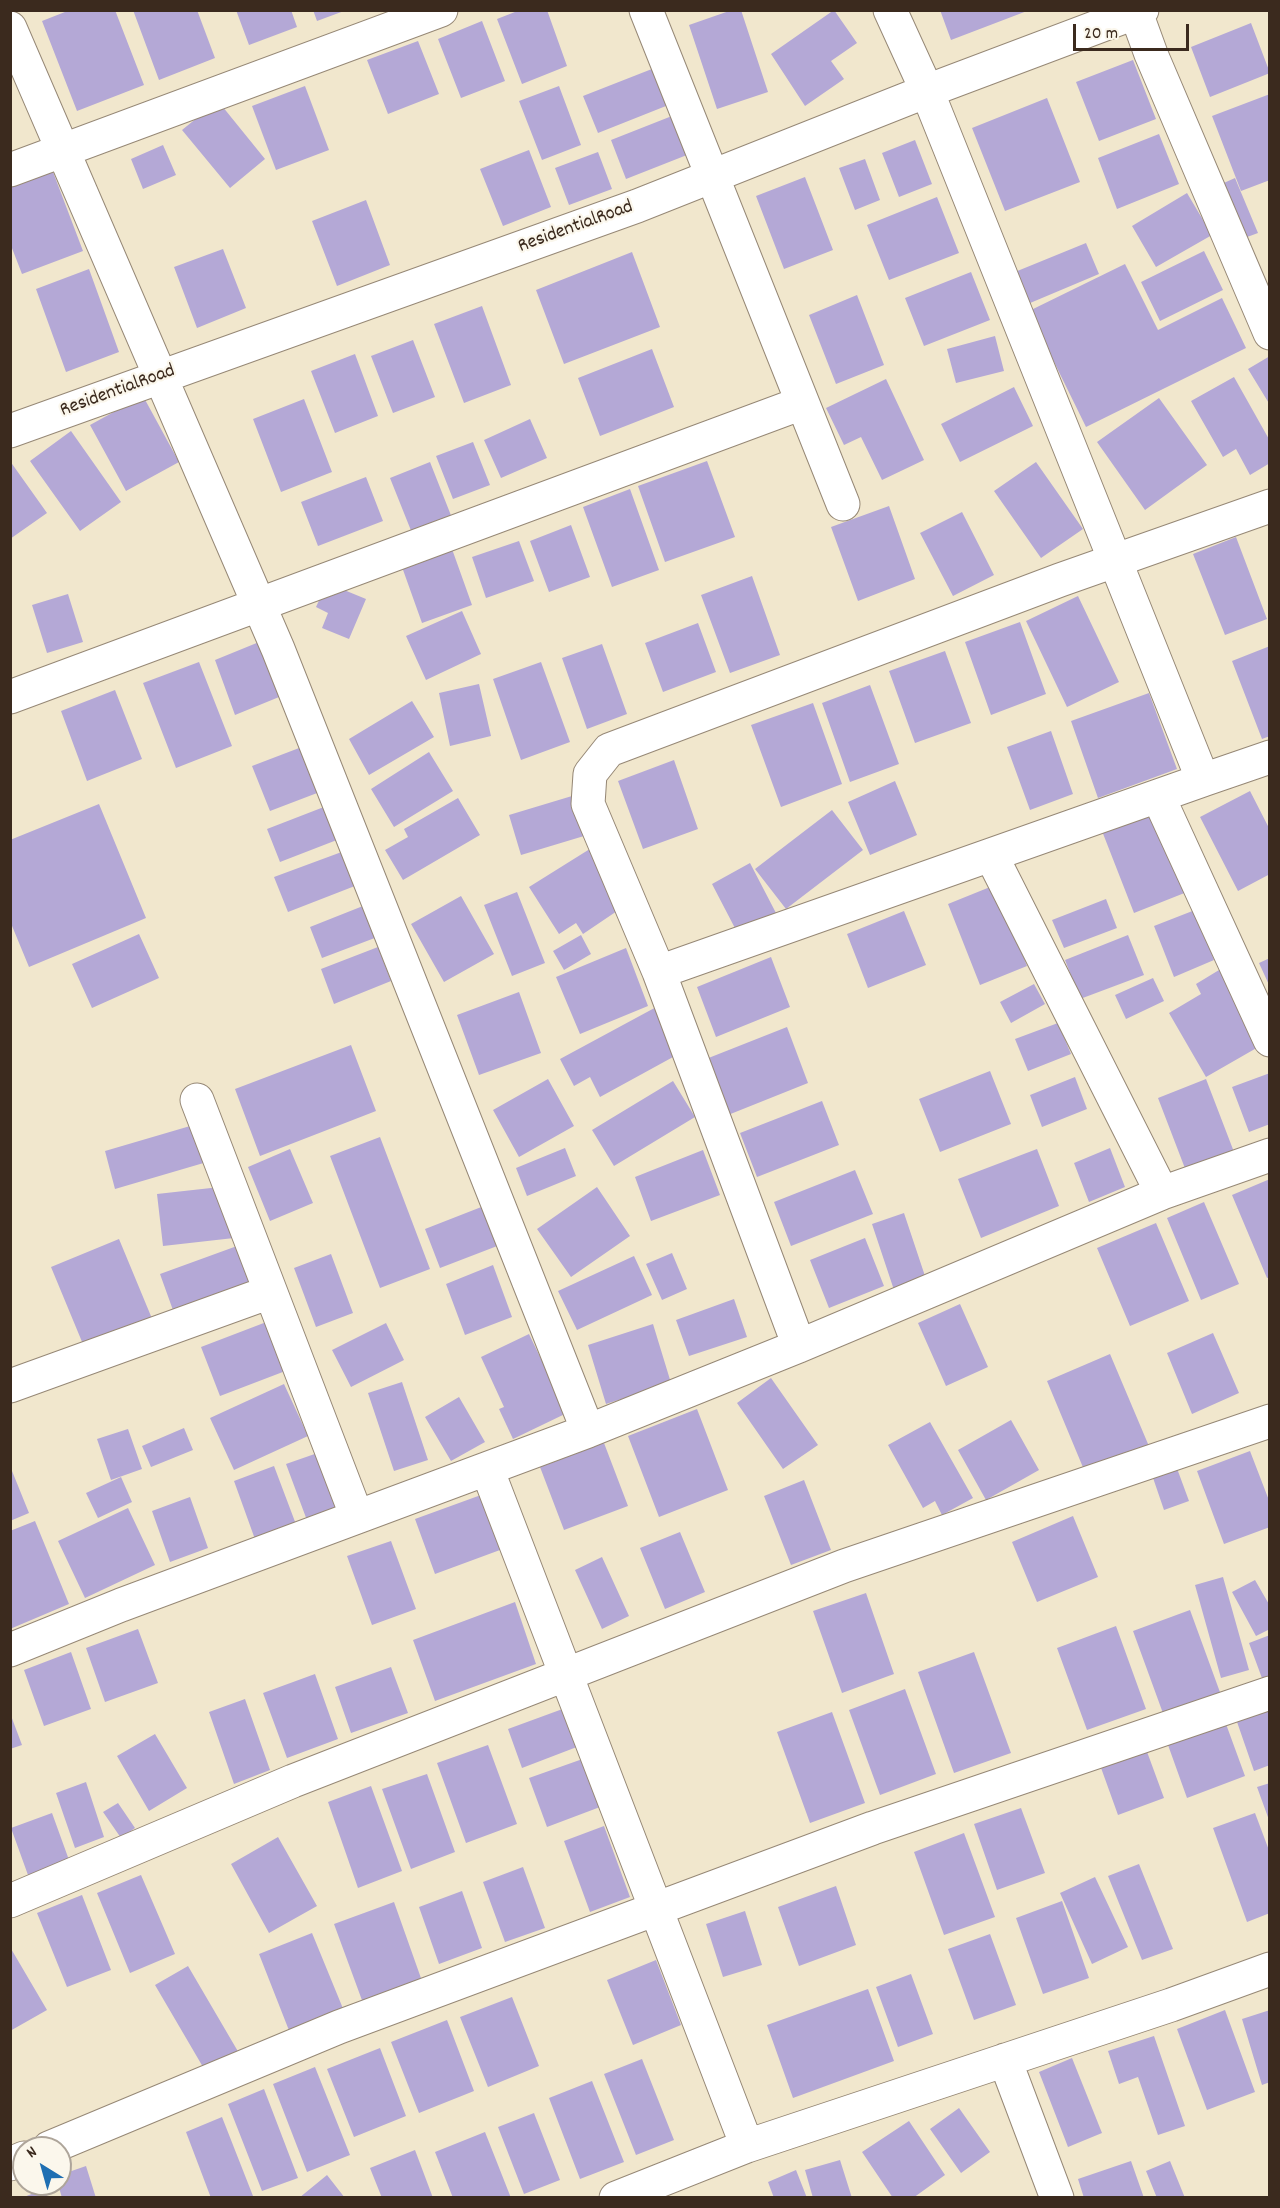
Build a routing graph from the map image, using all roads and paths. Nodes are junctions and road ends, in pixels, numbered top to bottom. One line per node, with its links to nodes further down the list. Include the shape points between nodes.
1 (441, 10): 7 (street)
2 (646, 10): 9 (street)
3 (890, 10): 6 (street)
4 (1138, 11): 6 (street, ResidentialRoad); 10 (street, via 1151,54)
5 (10, 28): 7 (street)
6 (927, 91): 9 (street, ResidentialRoad); 16 (street)
7 (64, 150): 8 (street); 11 (street)
8 (10, 170)
9 (712, 177): 11 (street, ResidentialRoad); 12 (street)
10 (1269, 333)
11 (161, 377): 13 (street, ResidentialRoad); 17 (street)
12 (802, 403): 14 (street); 17 (street)
13 (10, 431)
14 (843, 504)
15 (1269, 506): 16 (street)
16 (1114, 561): 20 (street); 23 (street, via 609,750 590,774 588,804)
17 (259, 604): 18 (street); 32 (street)
18 (10, 697)
19 (1269, 757): 20 (street)
20 (1203, 780): 21 (street)
21 (1158, 796): 22 (street); 24 (street)
22 (991, 855): 23 (street); 27 (street)
23 (659, 972): 29 (street)
24 (1269, 1040)
25 (197, 1100): 28 (street)
26 (1269, 1155): 27 (street)
27 (1162, 1193): 29 (street)
28 (270, 1292): 30 (street); 34 (street)
29 (799, 1346): 32 (street)
30 (10, 1386)
31 (1267, 1430): 36 (street, via 844,1566)
32 (588, 1431): 33 (street)
33 (487, 1469): 34 (street); 36 (street)
34 (357, 1517): 35 (street)
35 (10, 1650)
36 (566, 1674): 38 (street, via 293,1781); 39 (street)
37 (1269, 1693): 39 (street, via 873,1828)
38 (10, 1900)
39 (656, 1909): 42 (street, via 339,2027); 43 (street)
40 (1269, 1969): 41 (street)
41 (1005, 2060): 43 (street); 45 (street)
42 (72, 2138)
43 (747, 2146): 44 (street)
44 (616, 2198)
45 (1057, 2198)

